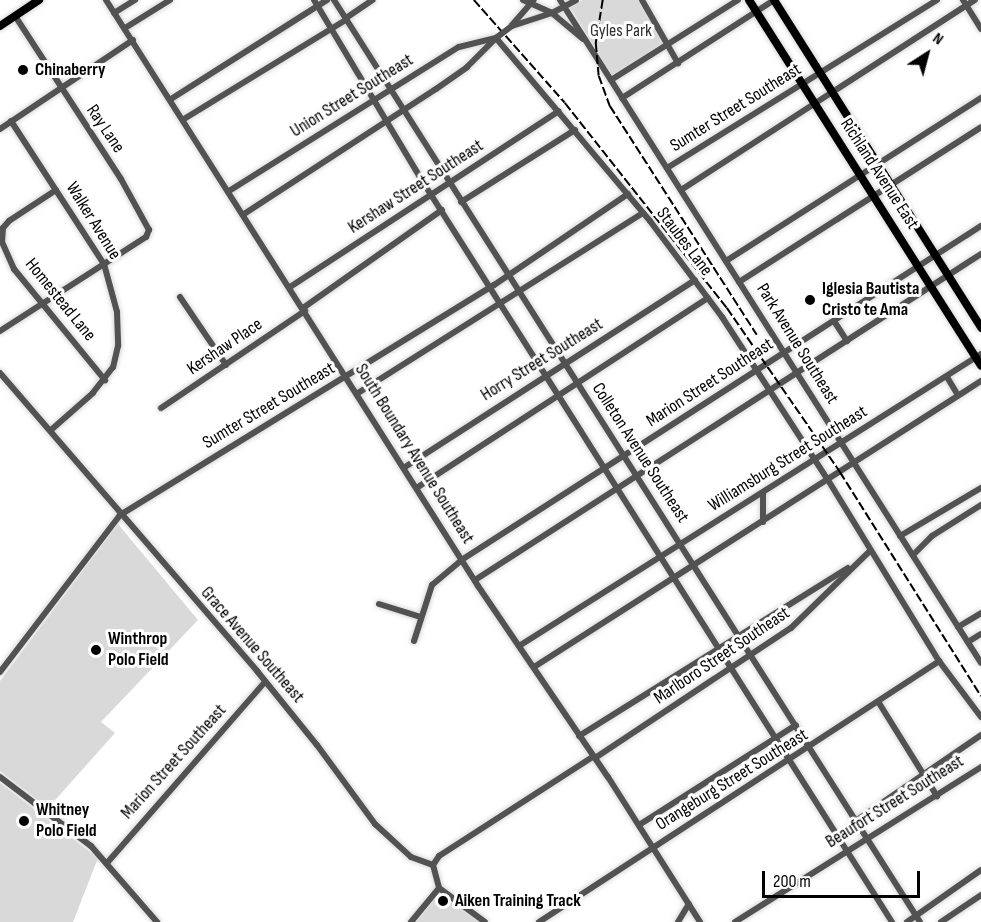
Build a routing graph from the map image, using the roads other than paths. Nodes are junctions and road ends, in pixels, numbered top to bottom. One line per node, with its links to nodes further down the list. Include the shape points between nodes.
1 (39, 0): 23 (main road)
2 (106, 0): 21 (street, South Boundary Avenue Southeast)
3 (135, 0): 21 (street)
4 (170, 0): 27 (street)
5 (327, 0): 17 (street)
6 (334, 0): 24 (street, Colleton Avenue Southeast)
7 (373, 0): 24 (street)
8 (560, 0): 19 (street, Park Avenue Southeast)
9 (576, 0): 19 (street, Union Street Southeast)
10 (642, 0): 33 (street)
11 (738, 0): 33 (street)
12 (748, 0): 20 (main road, Richland Avenue East)
13 (774, 0): 20 (street); 35 (main road, Richland Avenue East)
14 (938, 0): 35 (street, Sumter Street Southeast)
15 (975, 0): 18 (street)
16 (529, 1): 22 (street, Park Avenue Southeast); 26 (street, Union Street Southeast)
17 (316, 3): 28 (street); 43 (street)
18 (965, 3): 29 (street); 40 (street)
19 (565, 7): 22 (street, Union Street Southeast); 32 (street, Park Avenue Southeast)
20 (756, 12): 34 (street); 37 (main road, Richland Avenue East)
21 (114, 13): 27 (street, South Boundary Avenue Southeast)
22 (552, 14): 26 (street, Union Street Southeast); 32 (street, Park Avenue Southeast)
23 (15, 16): 25 (main road); 38 (street, Ray Lane)
24 (347, 19): 28 (street); 39 (street, Colleton Avenue Southeast)
25 (0, 26)
26 (512, 26): 30 (street, Union Street Southeast, bridge)
27 (125, 28): 31 (street, South Boundary Avenue Southeast)
28 (332, 29): 44 (street); 48 (street)
29 (981, 29)
30 (496, 38): 39 (street, Union Street Southeast, via 459,47); 46 (street, Union Street Southeast, via 467,67); 47 (street, Staubes Lane)
31 (133, 40): 38 (street); 43 (street, South Boundary Avenue Southeast)
32 (586, 42): 36 (street, Park Avenue Southeast)
33 (666, 45): 34 (street); 36 (street)
34 (678, 63): 41 (street)
35 (820, 73): 37 (street, Sumter Street Southeast); 40 (main road, Richland Avenue East)
36 (611, 80): 41 (street, Park Avenue Southeast)
37 (803, 85): 45 (main road, Richland Avenue East); 55 (street, Sumter Street Southeast)
38 (61, 87): 49 (street); 73 (street, Ray Lane, via 149,230 146,237)
39 (391, 89): 44 (street, Union Street Southeast); 46 (street, Colleton Avenue Southeast)
40 (832, 92): 45 (street); 54 (main road, Richland Avenue East)
41 (622, 98): 55 (street, Park Avenue Southeast)
42 (981, 98): 54 (street)
43 (171, 99): 48 (street, South Boundary Avenue Southeast)
44 (375, 100): 50 (street); 61 (street, Union Street Southeast)
45 (814, 103): 56 (main road, Richland Avenue East); 60 (street)
46 (403, 110): 50 (street, Union Street Southeast); 57 (street, Colleton Avenue Southeast)
47 (559, 111): 53 (street, Staubes Lane); 57 (street, Kershaw Street Southeast)
48 (184, 120): 61 (street, South Boundary Avenue Southeast)
49 (11, 121): 52 (street); 59 (street, Walker Avenue)
50 (387, 121): 63 (street); 68 (street, Union Street Southeast)
51 (981, 127): 58 (street)
52 (0, 129)
53 (575, 130): 62 (street, Staubes Lane); 65 (street, Kershaw Street Southeast)
54 (877, 164): 56 (street); 58 (main road, Richland Avenue East)
55 (667, 168): 60 (street, Park Avenue Southeast)
56 (860, 176): 64 (main road, Richland Avenue East); 72 (street)
57 (449, 183): 63 (street, Kershaw Street Southeast); 65 (street, Colleton Avenue Southeast)
58 (890, 184): 64 (street); 71 (main road, Richland Avenue East)
59 (56, 190): 73 (street, Walker Avenue); 85 (street, Homestead Lane, via 9,221 2,230 6,255)
60 (681, 190): 72 (street, Park Avenue Southeast)
61 (229, 191): 68 (street, South Boundary Avenue Southeast)
62 (628, 194): 67 (street, Staubes Lane); 75 (street, Sumter Street Southeast)
63 (432, 195): 66 (street); 79 (street, Kershaw Street Southeast)
64 (872, 195): 74 (main road, Richland Avenue East); 78 (street)
65 (462, 202): 75 (street, Colleton Avenue Southeast)
66 (442, 210): 80 (street); 87 (street, Kershaw Street Southeast)
67 (643, 213): 77 (street, Staubes Lane); 82 (street, Sumter Street Southeast)
68 (244, 214): 79 (street, South Boundary Avenue Southeast)
69 (981, 226): 71 (street, Marion Street Southeast)
70 (981, 254): 76 (street, Marion Street Southeast)
71 (934, 255): 74 (street, Marion Street Southeast); 76 (main road, Richland Avenue East)
72 (726, 261): 78 (street, Park Avenue Southeast)
73 (104, 264): 85 (street); 102 (street, Walker Avenue, via 115,293 119,330 116,357)
74 (918, 267): 81 (main road, Richland Avenue East); 88 (street, Marion Street Southeast)
75 (508, 274): 80 (street, Sumter Street Southeast); 82 (street, Colleton Avenue Southeast)
76 (948, 275): 81 (street, Marion Street Southeast); 89 (main road, Richland Avenue East)
77 (695, 280): 84 (street, Staubes Lane); 94 (street, Horry Street Southeast)
78 (739, 282): 92 (street, Park Avenue Southeast)
79 (290, 287): 87 (street, South Boundary Avenue Southeast)
80 (490, 287): 86 (street); 99 (street, Sumter Street Southeast)
81 (931, 287): 91 (street, Marion Street Southeast); 93 (main road, Richland Avenue East)
82 (520, 294): 86 (street, Sumter Street Southeast); 94 (street, Colleton Avenue Southeast)
83 (180, 297): 95 (street)
84 (708, 298): 96 (street, Staubes Lane); 104 (street)
85 (42, 303): 90 (street); 102 (street, Homestead Lane)
86 (501, 305): 100 (street); 106 (street, Sumter Street Southeast)
87 (304, 309): 95 (street, Kershaw Place); 99 (street, South Boundary Avenue Southeast)
88 (834, 321): 91 (street); 92 (street, Marion Street Southeast)
89 (981, 328)
90 (0, 331)
91 (847, 341): 98 (street, Marion Street Southeast)
92 (784, 353): 96 (street, Marion Street Southeast); 98 (street, Park Avenue Southeast)
93 (979, 359): 101 (street, Williamsburg Street Southeast)
94 (565, 363): 100 (street, Horry Street Southeast); 104 (street, Colleton Avenue Southeast)
95 (225, 364): 109 (street, Kershaw Place)
96 (757, 371): 105 (street, Staubes Lane); 112 (street, Marion Street Southeast)
97 (0, 373): 110 (street, Grace Avenue Southeast)
98 (798, 373): 105 (street, Marion Street Southeast); 111 (street, Park Avenue Southeast)
99 (347, 376): 106 (street, South Boundary Avenue Southeast); 124 (street, Sumter Street Southeast)
100 (546, 376): 108 (street); 115 (street, Horry Street Southeast)
101 (947, 377): 107 (street); 111 (street, Williamsburg Street Southeast)
102 (105, 380): 110 (street, Walker Avenue)
103 (981, 381): 107 (street, Williamsburg Street Southeast)
104 (578, 384): 108 (street); 112 (street, Colleton Avenue Southeast)
105 (768, 389): 113 (street, Staubes Lane); 117 (street, Marion Street Southeast)
106 (358, 393): 115 (street, South Boundary Avenue Southeast)
107 (958, 395): 114 (street, Williamsburg Street Southeast)
108 (558, 397): 116 (street); 119 (street)
109 (161, 408)
110 (51, 430): 124 (street, Grace Avenue Southeast)
111 (842, 443): 113 (street, Williamsburg Street Southeast); 114 (street, Park Avenue Southeast)
112 (624, 456): 116 (street, Marion Street Southeast); 117 (street, Colleton Avenue Southeast)
113 (815, 461): 118 (street, Staubes Lane); 122 (street, Williamsburg Street Southeast)
114 (854, 463): 118 (street, Williamsburg Street Southeast); 126 (street, Park Avenue Southeast)
115 (405, 467): 119 (street, South Boundary Avenue Southeast)
116 (604, 470): 120 (street); 131 (street, Marion Street Southeast)
117 (636, 476): 120 (street, Marion Street Southeast); 127 (street, Colleton Avenue Southeast)
118 (828, 480): 125 (street, Williamsburg Street Southeast); 128 (street)
119 (418, 487): 131 (street, South Boundary Avenue Southeast)
120 (616, 488): 130 (street); 135 (street, Marion Street Southeast)
121 (981, 488): 126 (street)
122 (763, 493): 125 (street); 127 (street, Williamsburg Street Southeast)
123 (981, 505): 129 (street, via 932,536)
124 (120, 515): 151 (street, Sumter Street Southeast); 152 (street, Grace Avenue Southeast)
125 (763, 522): 133 (street, Williamsburg Street Southeast)
126 (900, 536): 129 (street, Park Avenue Southeast)
127 (680, 544): 130 (street, Williamsburg Street Southeast); 133 (street, Colleton Avenue Southeast)
128 (870, 551): 132 (street, Marlboro Street Southeast); 147 (street)
129 (913, 555): 139 (street, Park Avenue Southeast)
130 (661, 556): 134 (street); 144 (street, Williamsburg Street Southeast)
131 (462, 559): 135 (street, South Boundary Avenue Southeast); 138 (street, Marion Street Southeast, via 432,585)
132 (853, 564): 141 (street, Marlboro Street Southeast); 146 (street, Marlboro Street Southeast, via 818,606)
133 (694, 566): 134 (street, Williamsburg Street Southeast); 141 (street, Colleton Avenue Southeast)
134 (674, 579): 145 (street); 149 (street, Williamsburg Street Southeast)
135 (475, 580): 144 (street, South Boundary Avenue Southeast)
136 (379, 604): 138 (street)
137 (981, 613): 139 (street)
138 (421, 617): 142 (street, Marion Street Southeast)
139 (958, 627): 143 (street, Park Avenue Southeast)
140 (981, 634): 143 (street)
141 (740, 637): 145 (street, Marlboro Street Southeast); 146 (street, Colleton Avenue Southeast)
142 (414, 641)
143 (968, 642): 148 (street, Park Avenue Southeast)
144 (519, 646): 149 (street, South Boundary Avenue Southeast)
145 (720, 650): 150 (street); 157 (street, Marlboro Street Southeast)
146 (753, 656): 150 (street, Marlboro Street Southeast); 155 (street, Colleton Avenue Southeast)
147 (939, 661): 153 (street, Orangeburg Street Southeast); 154 (street)
148 (981, 663)
149 (534, 667): 157 (street, South Boundary Avenue Southeast)
150 (733, 670): 158 (street); 160 (street, Marlboro Street Southeast)
151 (0, 672)
152 (265, 682): 172 (street, Marion Street Southeast); 173 (street, Grace Avenue Southeast, via 384,834 411,857)
153 (879, 703): 159 (street, Orangeburg Street Southeast); 163 (street)
154 (981, 717)
155 (796, 725): 158 (street, Orangeburg Street Southeast); 159 (street, Colleton Avenue Southeast)
156 (981, 735): 163 (street, Beaufort Street Southeast)
157 (579, 736): 160 (street, South Boundary Avenue Southeast)
158 (776, 738): 161 (street); 167 (street, Orangeburg Street Southeast)
159 (810, 748): 161 (street, Orangeburg Street Southeast); 166 (street, Colleton Avenue Southeast)
160 (594, 757): 167 (street, South Boundary Avenue Southeast); 173 (street, Marlboro Street Southeast, via 439,856)
161 (790, 761): 168 (street); 170 (street, Orangeburg Street Southeast)
162 (981, 767): 165 (street, Beaufort Street Southeast)
163 (923, 771): 165 (street); 166 (street, Beaufort Street Southeast)
164 (0, 777): 172 (street)
165 (937, 796): 169 (street, Beaufort Street Southeast)
166 (857, 820): 168 (street, Beaufort Street Southeast); 169 (street, Colleton Avenue Southeast)
167 (639, 825): 170 (street, South Boundary Avenue Southeast)
168 (840, 840): 171 (street)
169 (869, 840): 171 (street, Beaufort Street Southeast); 178 (street, Colleton Avenue Southeast)
170 (653, 846): 177 (street, South Boundary Avenue Southeast); 182 (street, Orangeburg Street Southeast)
171 (847, 849): 185 (street, Beaufort Street Southeast); 186 (street)
172 (107, 863): 179 (street)
173 (433, 865): 175 (street)
174 (981, 870): 178 (street)
175 (439, 888): 180 (street); 181 (street)
176 (981, 895): 189 (street)
177 (689, 904): 183 (street); 184 (street, South Boundary Avenue Southeast)
178 (916, 915): 187 (street); 188 (street, Colleton Avenue Southeast)
179 (157, 922)
180 (411, 922)
181 (485, 922)
182 (539, 922)
183 (678, 922)
184 (700, 922)
185 (735, 922)
186 (892, 922)
187 (907, 922)
188 (920, 922)
189 (941, 922)

